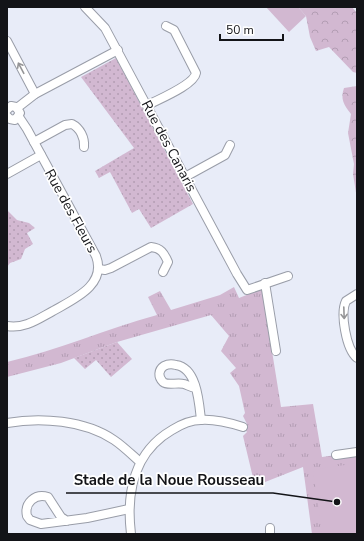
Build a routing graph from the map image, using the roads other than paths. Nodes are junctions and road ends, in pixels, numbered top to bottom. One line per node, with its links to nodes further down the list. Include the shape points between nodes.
1 (86, 7): 4 (street, Rue des Canaris, via 105,28)
2 (166, 26): 6 (street, via 174,30 196,76 190,83)
3 (7, 41): 5 (street, one-way to 3)
4 (118, 50): 5 (street); 6 (street, Rue des Canaris)
5 (35, 94): 7 (street)
6 (148, 105): 16 (street, Rue des Canaris)
7 (17, 108): 8 (street, via 11,106); 10 (street, via 20,111)
8 (7, 110)
9 (7, 116): 10 (street, via 13,120)
10 (18, 117): 11 (street, Rue des Fleurs)
11 (34, 142): 13 (street, via 65,125 72,124 85,141); 14 (street, Rue des Fleurs)
12 (230, 145): 16 (street, via 225,155)
13 (84, 146)
14 (41, 155): 15 (street); 17 (street, Rue des Fleurs, via 96,256)
15 (7, 174)
16 (185, 177): 20 (street, Rue des Canaris, via 248,290)
17 (99, 269): 18 (street, via 111,268 151,247 164,252 168,262); 22 (street, Rue des Fleurs, via 91,285 81,295 26,325)
18 (163, 272)
19 (288, 276): 20 (street)
20 (265, 283): 23 (street)
21 (357, 294): 24 (street, one-way to 24, via 348,298 344,307 350,350)
22 (7, 326)
23 (276, 351)
24 (357, 358)
25 (195, 388): 26 (street)
26 (201, 420): 28 (street); 31 (street, via 187,423 160,437)
27 (7, 423): 31 (street, via 35,420 89,428 114,440)
28 (243, 427)
29 (357, 452): 30 (street)
30 (336, 455)
31 (140, 462): 32 (street, via 131,490)
32 (129, 509): 33 (street); 34 (street)
33 (66, 521): 33 (street, via 48,497 37,496 27,505 27,516 35,523)
34 (131, 534)

